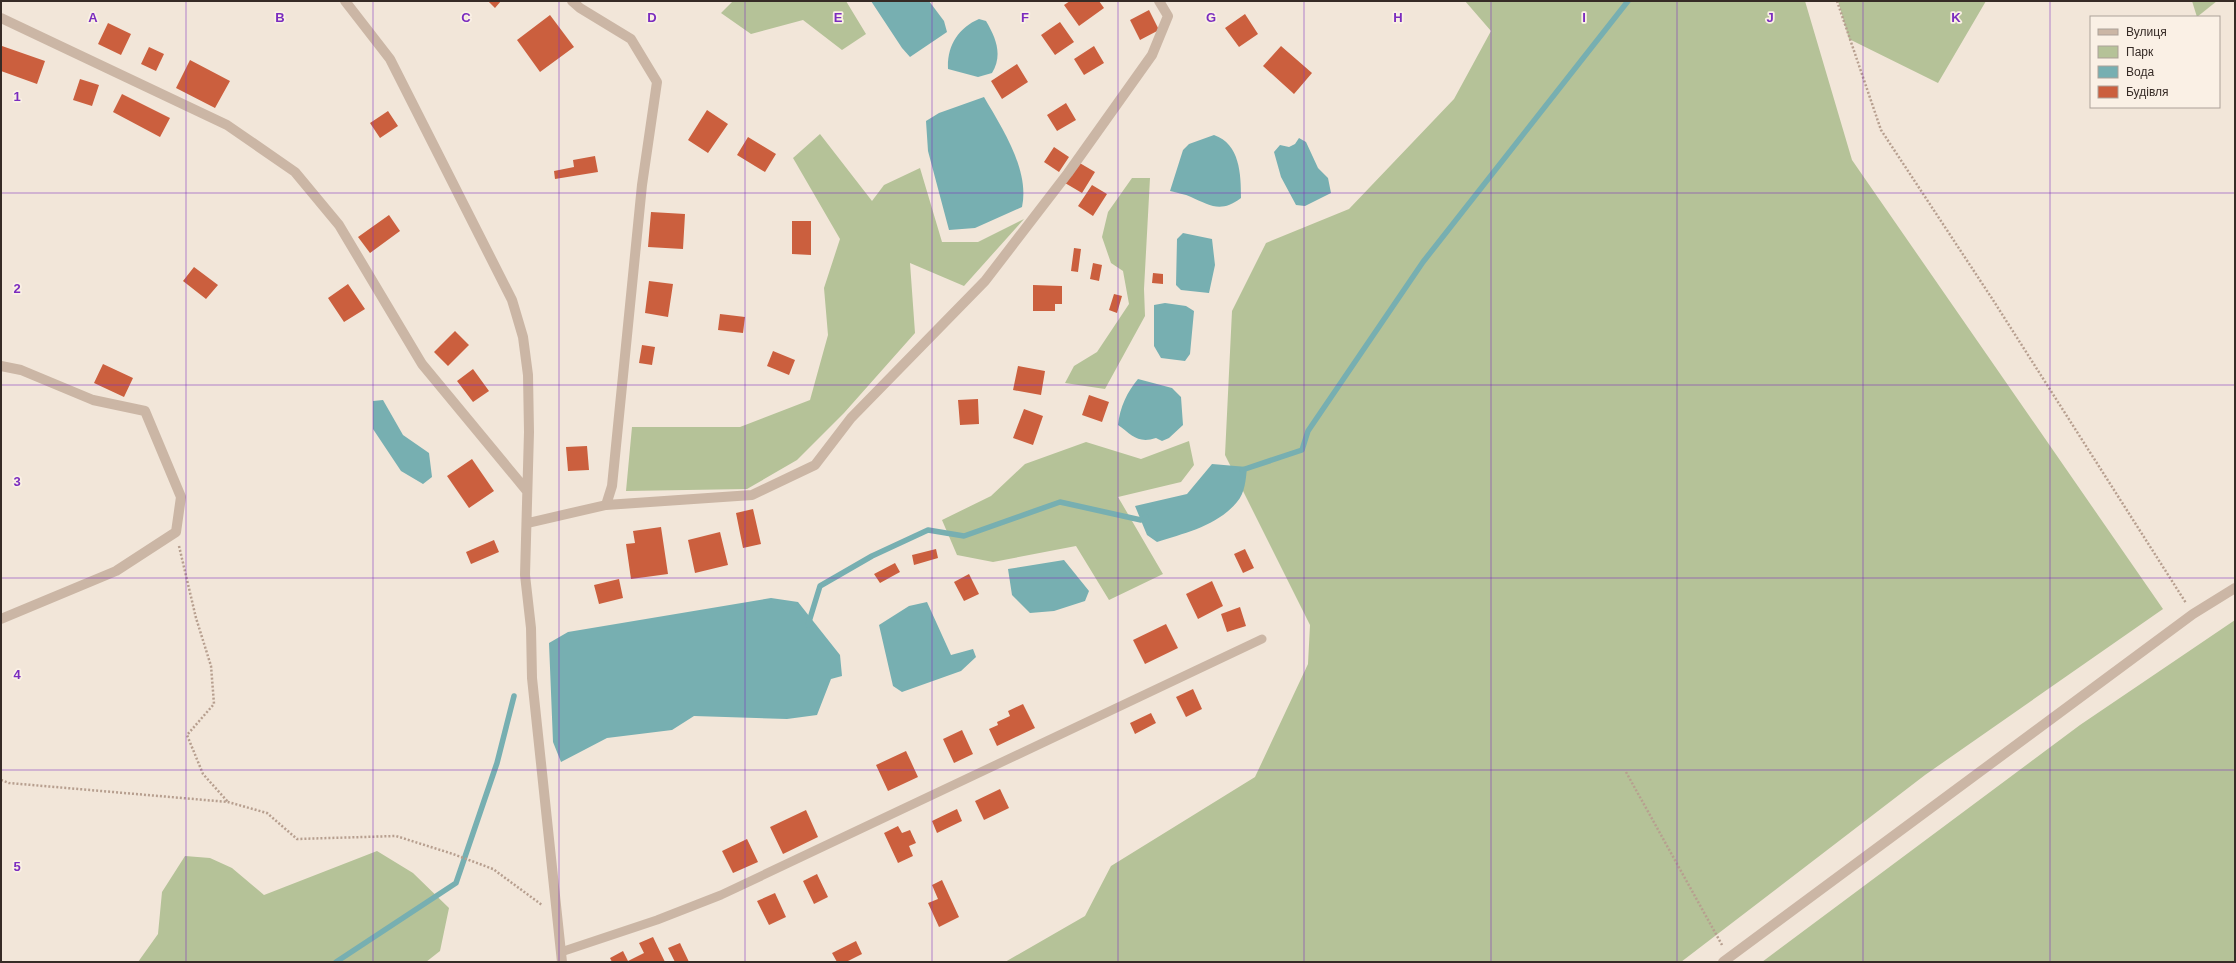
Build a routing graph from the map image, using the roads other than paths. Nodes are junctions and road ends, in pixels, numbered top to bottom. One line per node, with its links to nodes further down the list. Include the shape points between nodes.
1 (344, 1): 6 (street, via 390,59 512,300 523,337 528,375)
2 (572, 1): 7 (street, via 631,39 657,82 642,185 612,486)
3 (1159, 1): 7 (street, via 1168,16 1152,55 1068,173 985,281 851,418 815,465 752,495)
4 (1, 18): 6 (street, via 228,125 295,172 339,225 422,364)
5 (1, 366): 10 (street, via 21,370 93,400 145,411 181,497 176,532 116,571)
6 (527, 491): 8 (street)
7 (606, 505): 8 (street)
8 (528, 523): 12 (street, via 525,575 532,628 532,678)
9 (2235, 588): 13 (street, via 2193,614)
10 (1, 619)
11 (1262, 639): 12 (lane, via 721,895 657,920)
12 (560, 952): 14 (street)
13 (1726, 960)
14 (562, 962)

